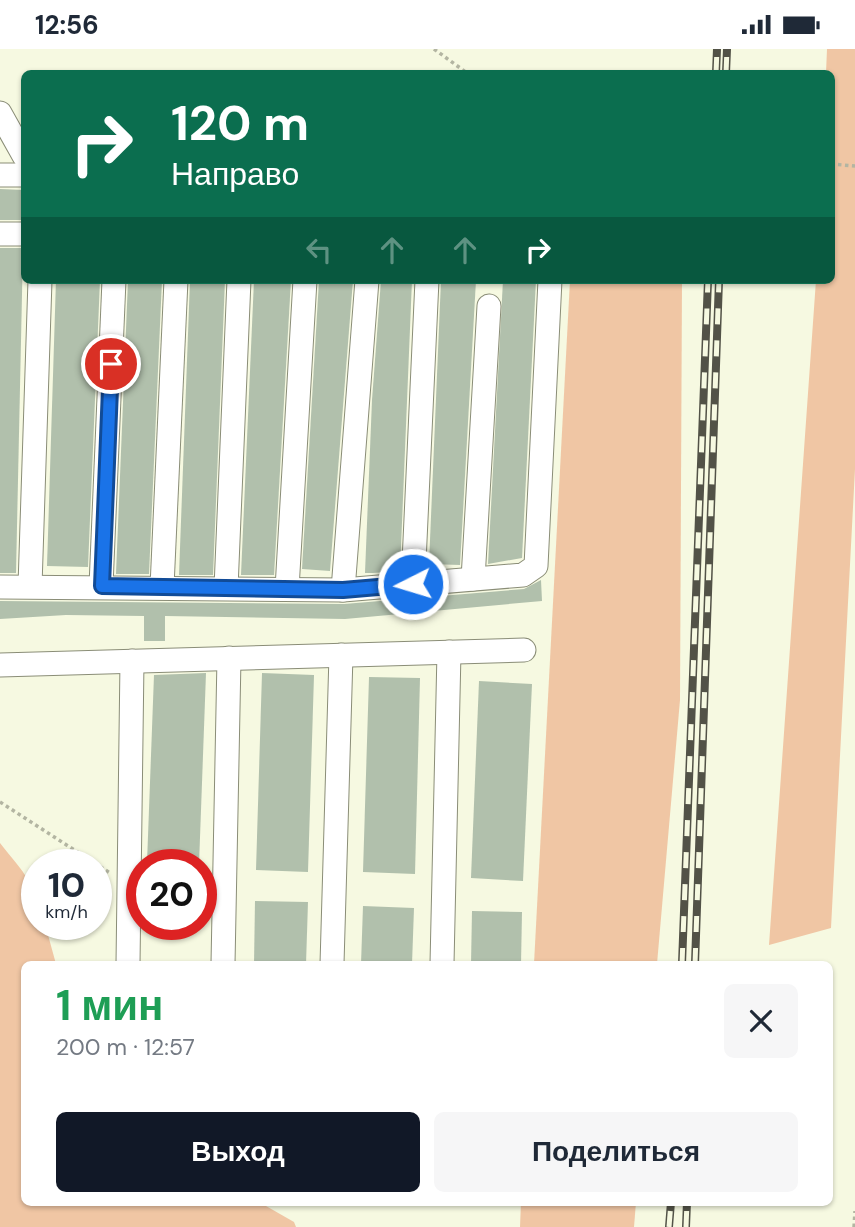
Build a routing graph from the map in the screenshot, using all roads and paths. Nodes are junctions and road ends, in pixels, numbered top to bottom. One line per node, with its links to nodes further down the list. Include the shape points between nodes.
1 (434, 49): 2 (path)
2 (463, 70)
3 (0, 114): 4 (lane)
4 (21, 151)
5 (835, 164): 6 (path)
6 (855, 166)
7 (21, 174): 8 (lane)
8 (0, 175)
9 (0, 234): 10 (lane)
10 (21, 234)
11 (40, 284): 22 (lane)
12 (114, 284): 23 (lane)
13 (176, 284): 25 (lane)
14 (239, 284): 26 (lane)
15 (305, 284): 27 (lane)
16 (367, 284): 28 (lane)
17 (427, 284): 21 (lane)
18 (550, 284): 20 (lane, via 536,566 523,575)
19 (489, 306): 20 (lane)
20 (473, 579): 21 (lane)
21 (413, 584): 28 (lane)
22 (30, 586): 23 (lane); 24 (lane)
23 (102, 586): 25 (lane)
24 (0, 587)
25 (162, 587): 26 (lane)
26 (226, 588): 27 (lane)
27 (287, 589): 28 (lane)
28 (343, 590)
29 (524, 650): 30 (lane)
30 (449, 652): 31 (lane); 42 (lane)
31 (341, 655): 32 (lane); 41 (lane)
32 (229, 658): 33 (lane); 40 (lane)
33 (131, 661): 34 (lane); 36 (lane)
34 (0, 665)
35 (0, 801): 37 (path)
36 (128, 849)
37 (126, 883)
38 (128, 940): 39 (lane)
39 (128, 961)
40 (223, 961)
41 (332, 961)
42 (442, 961)
43 (855, 1211): 44 (path)
44 (854, 1227)

